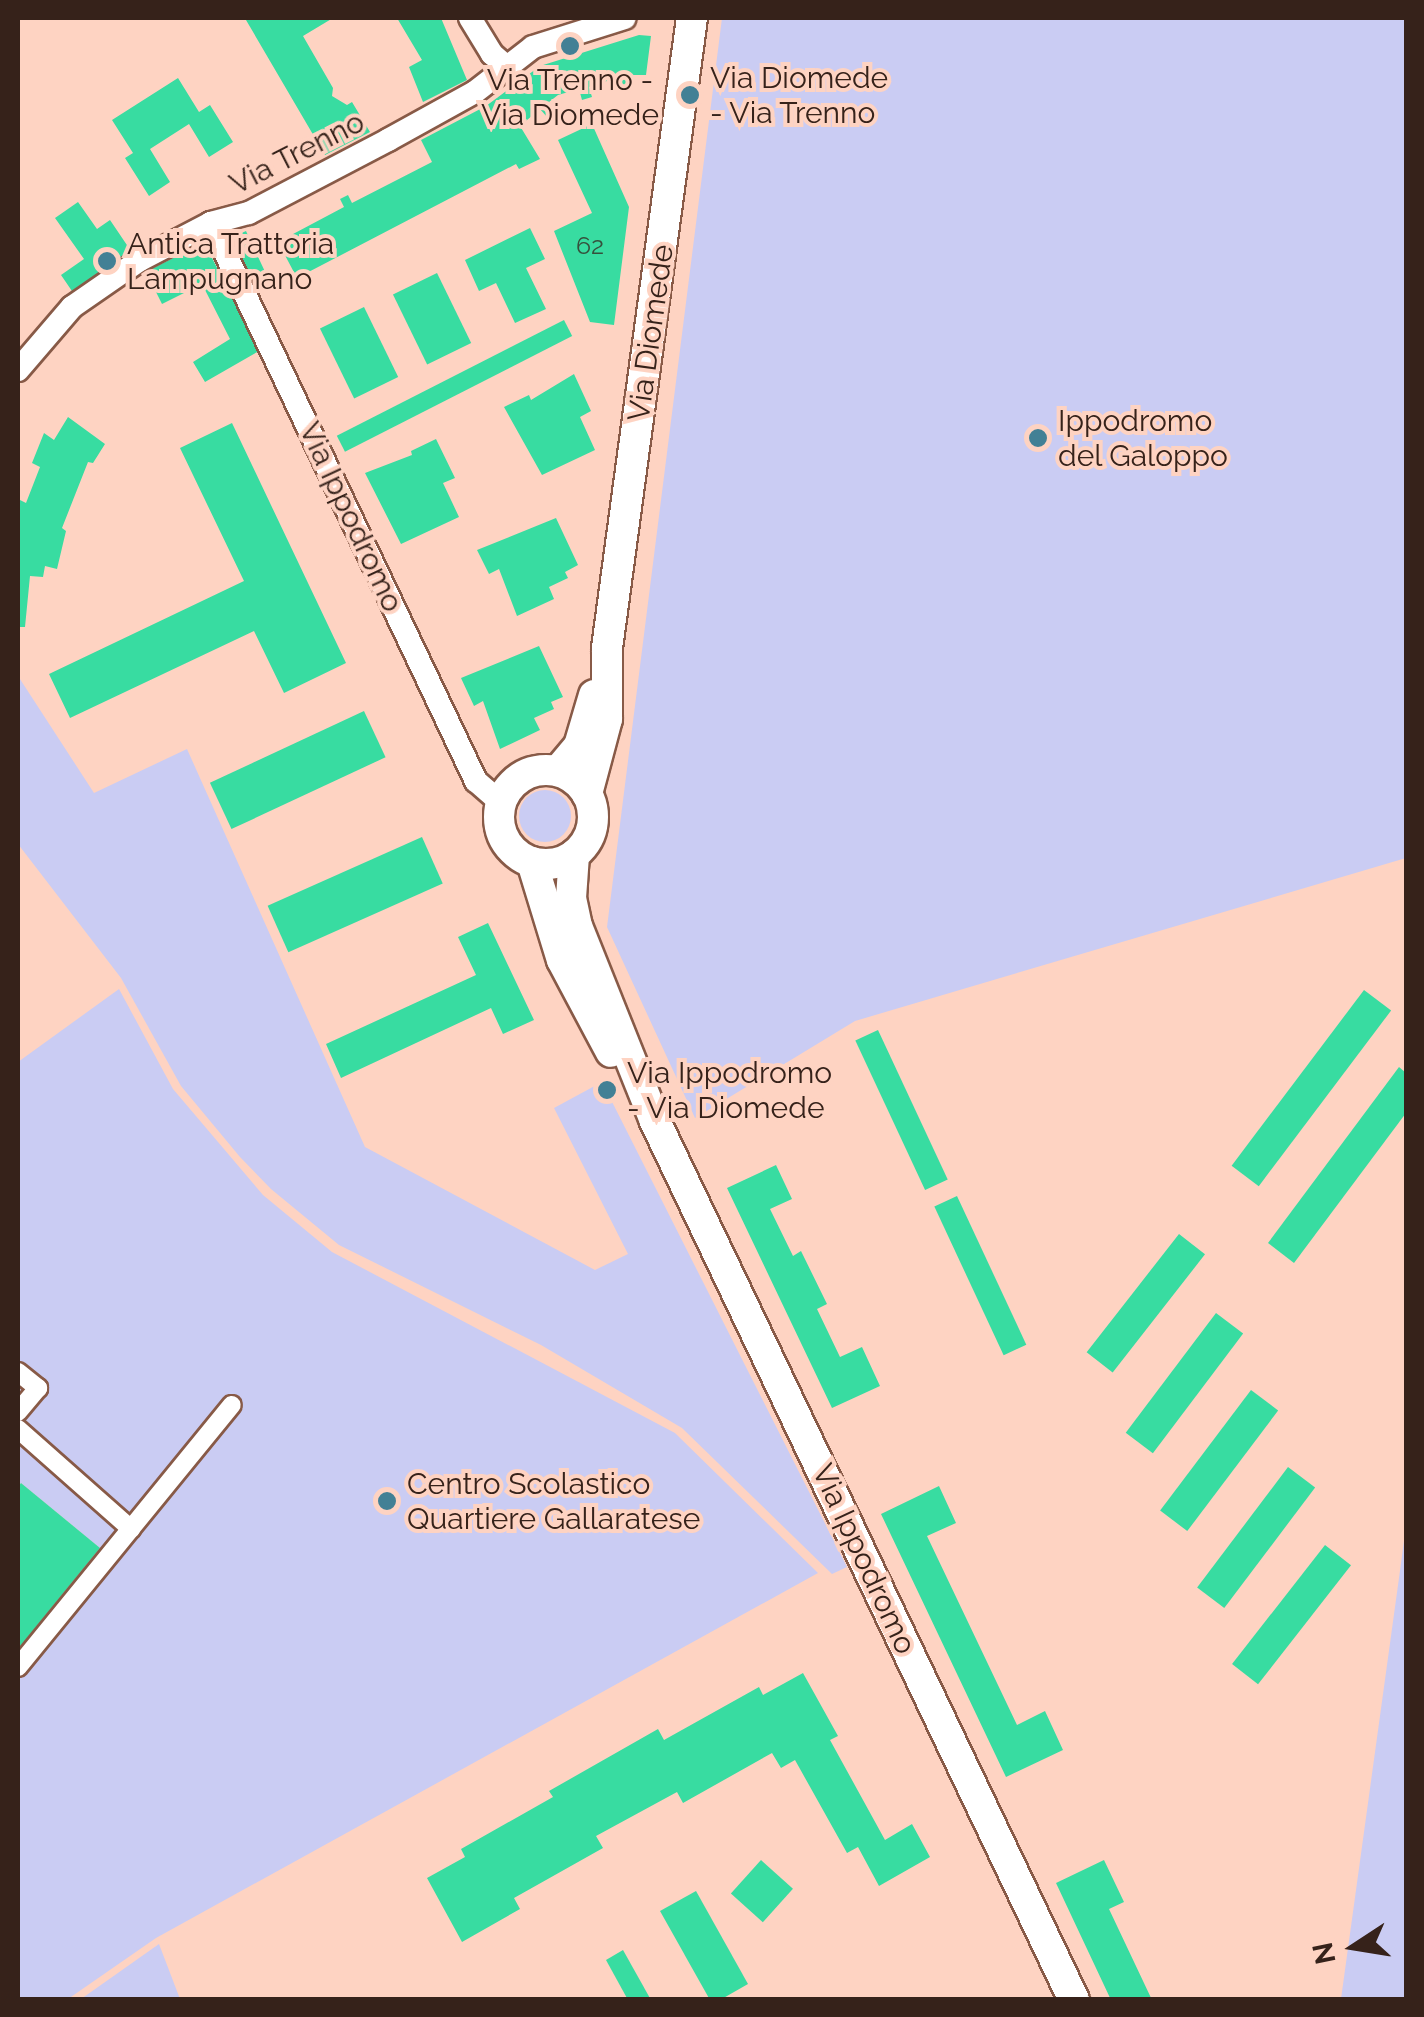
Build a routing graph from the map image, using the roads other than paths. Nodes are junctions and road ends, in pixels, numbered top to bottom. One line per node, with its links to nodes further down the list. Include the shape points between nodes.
1 (470, 18): 4 (street)
2 (625, 18): 4 (street, Via Trenno, via 533,48)
3 (692, 18): 7 (street, Via Diomede)
4 (508, 68): 5 (street, Via Trenno, via 249,213)
5 (211, 222): 6 (street, Via Trenno, via 72,307); 10 (street, Via Ippodromo, via 476,781)
6 (18, 370)
7 (608, 648): 8 (street, Via Diomede, via 579,746); 9 (street, Via Diomede, via 607,719)
8 (558, 771): 9 (street); 10 (street, via 523,776)
9 (587, 794): 11 (street, via 592,827)
10 (501, 803): 12 (street, via 503,836)
11 (574, 854): 12 (street, via 554,863); 13 (street, Via Ippodromo, via 571,898 578,926)
12 (532, 862): 13 (street, Via Ippodromo, via 550,930 584,1009)
13 (654, 1119): 20 (street, Via Ippodromo)
14 (18, 1372): 16 (street, via 38,1388)
15 (232, 1405): 18 (street)
16 (18, 1412)
17 (18, 1429): 18 (street)
18 (131, 1528): 19 (street)
19 (18, 1667)
20 (1074, 2000)

